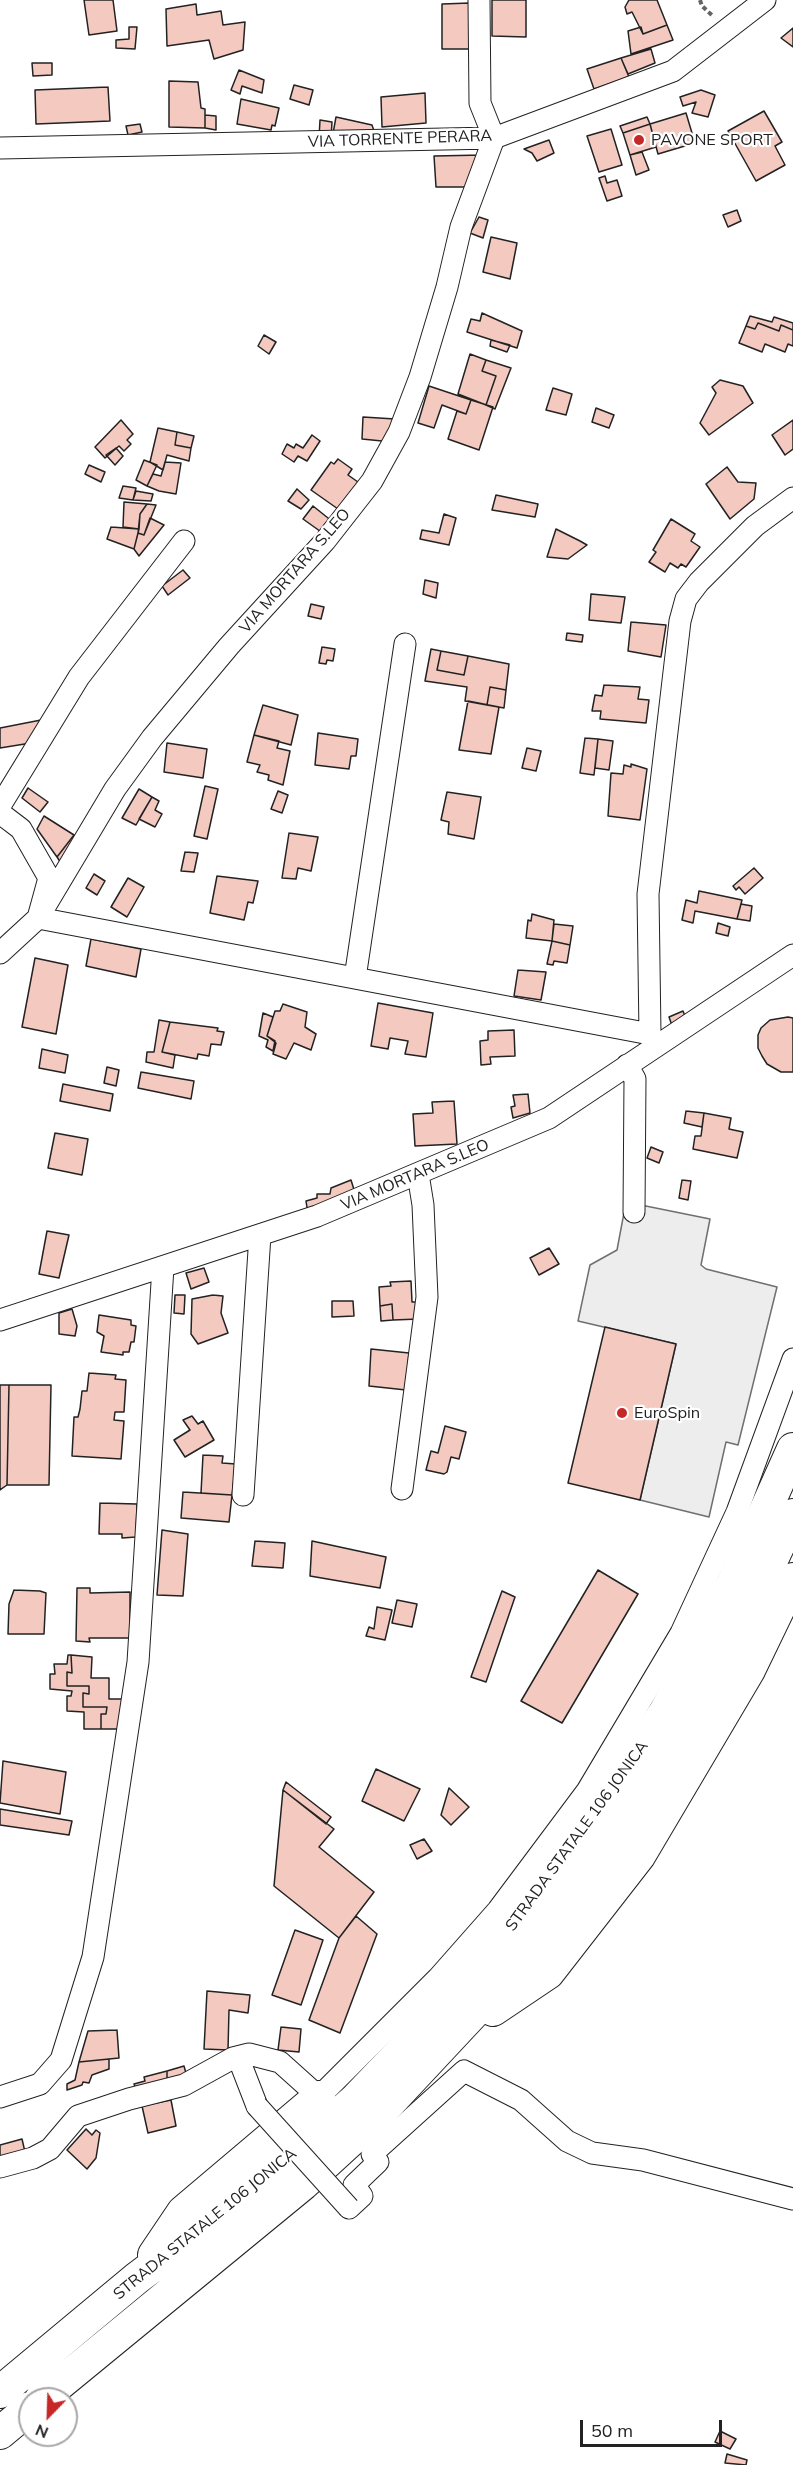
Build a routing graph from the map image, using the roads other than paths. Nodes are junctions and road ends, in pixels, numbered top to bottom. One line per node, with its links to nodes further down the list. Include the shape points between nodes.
1 (479, 0): 3 (street, via 480,103)
2 (765, 0): 3 (street, VIA TORRENTE PERARA, via 673,71)
3 (494, 138): 4 (street, VIA TORRENTE PERARA); 10 (street, VIA MORTARA S.LEO, via 461,226 420,378 399,432 372,481 325,541 152,738 115,789)
4 (0, 148)
5 (793, 498): 14 (street, via 755,526 699,582 686,599 680,621 648,894)
6 (184, 541): 8 (street, via 79,676)
7 (405, 644): 13 (street)
8 (0, 806)
9 (0, 813): 10 (street, via 21,830 49,878)
10 (38, 918): 11 (street, VIA MORTARA S.LEO); 13 (street)
11 (0, 952)
12 (793, 955): 14 (street, VIA MORTARA S.LEO)
13 (354, 978): 14 (street)
14 (653, 1040): 15 (street, VIA MORTARA S.LEO)
15 (627, 1065): 16 (street, VIA MORTARA S.LEO, via 549,1118); 17 (street, via 635,1079)
16 (418, 1174): 18 (street, VIA MORTARA S.LEO); 23 (street, via 426,1297)
17 (634, 1212)
18 (260, 1235): 19 (street, VIA MORTARA S.LEO); 24 (street)
19 (163, 1267): 20 (street, VIA MORTARA S.LEO); 29 (street, via 138,1662 93,1957 61,2060 40,2084)
20 (0, 1320)
21 (793, 1359): 30 (street, via 711,1574 681,1633 587,1791 498,1910)
22 (793, 1449): 33 (highway, STRADA STATALE 106 JONICA, via 732,1585 665,1712 531,1904 442,2009 355,2100 250,2193)
23 (402, 1489)
24 (243, 1495)
25 (793, 1515): 27 (highway, STRADA STATALE 106 JONICA, via 724,1661 677,1743 567,1905)
26 (793, 1579): 27 (highway, via 738,1689 639,1856 602,1907 548,1973)
27 (462, 2028): 34 (highway, STRADA STATALE 106 JONICA, via 375,2118 303,2184)
28 (238, 2057): 30 (street, via 249,2054 280,2062); 31 (street, via 184,2085 78,2116 50,2149); 32 (street, bridge, via 257,2106 349,2208 362,2196 354,2185 378,2162 372,2154 464,2071 521,2100 567,2141 592,2153 643,2160)
29 (0, 2097)
30 (319, 2097): 33 (highway, via 183,2212)
31 (0, 2167)
32 (793, 2199)
33 (137, 2278): 35 (highway, STRADA STATALE 106 JONICA)
34 (55, 2387)
35 (0, 2392)
36 (18, 2418): 37 (highway)
37 (0, 2433)

